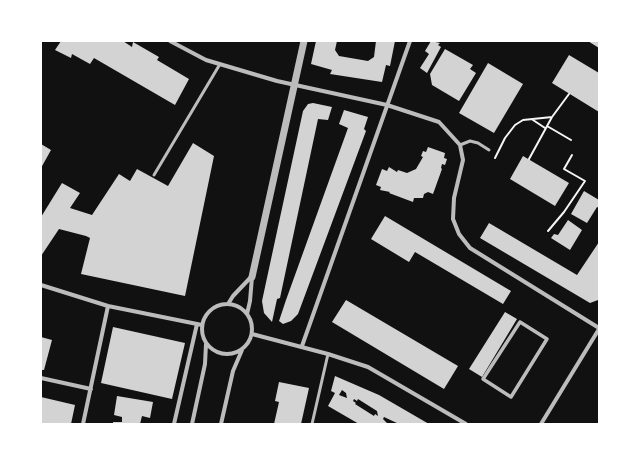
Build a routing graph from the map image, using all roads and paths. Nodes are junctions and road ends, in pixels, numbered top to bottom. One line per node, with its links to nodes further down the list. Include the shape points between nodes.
1 (170, 41): 4 (street, via 206,60)
2 (304, 41): 5 (street)
3 (410, 41): 7 (street)
4 (220, 64): 5 (street); 17 (lane)
5 (295, 84): 7 (street); 19 (street)
6 (569, 94): 8 (path)
7 (387, 105): 12 (street, via 439,122); 30 (street)
8 (552, 117): 9 (path); 10 (path)
9 (532, 120): 10 (path); 15 (path, via 523,120 515,125)
10 (546, 127): 11 (path); 16 (path)
11 (571, 140)
12 (460, 144): 13 (lane, via 470,141); 27 (street, via 463,160 454,198 454,219 459,234 470,248)
13 (489, 150)
14 (572, 155): 18 (path, via 564,169 585,180)
15 (495, 158)
16 (528, 159)
17 (154, 175)
18 (548, 231)
19 (252, 277): 21 (street); 23 (street)
20 (41, 285): 22 (street)
21 (228, 304): 23 (street, via 241,308); 26 (street, via 212,309)
22 (108, 306): 25 (street); 34 (street)
23 (247, 314): 28 (street, via 252,322)
24 (520, 322): 24 (street, via 546,340 512,397 483,379)
25 (197, 324): 26 (street); 36 (street)
26 (202, 325): 29 (street)
27 (599, 329): 41 (street)
28 (252, 334): 30 (street); 31 (street, via 250,341)
29 (206, 344): 31 (street, via 223,354 233,354); 37 (street, via 205,364)
30 (302, 346): 32 (street)
31 (242, 349): 38 (street, via 233,371)
32 (328, 354): 39 (lane); 40 (street, via 368,367)
33 (41, 378): 34 (street)
34 (91, 389): 35 (street)
35 (83, 424)
36 (174, 424)
37 (192, 424)
38 (221, 424)
39 (312, 424)
40 (466, 424)
41 (541, 424)

